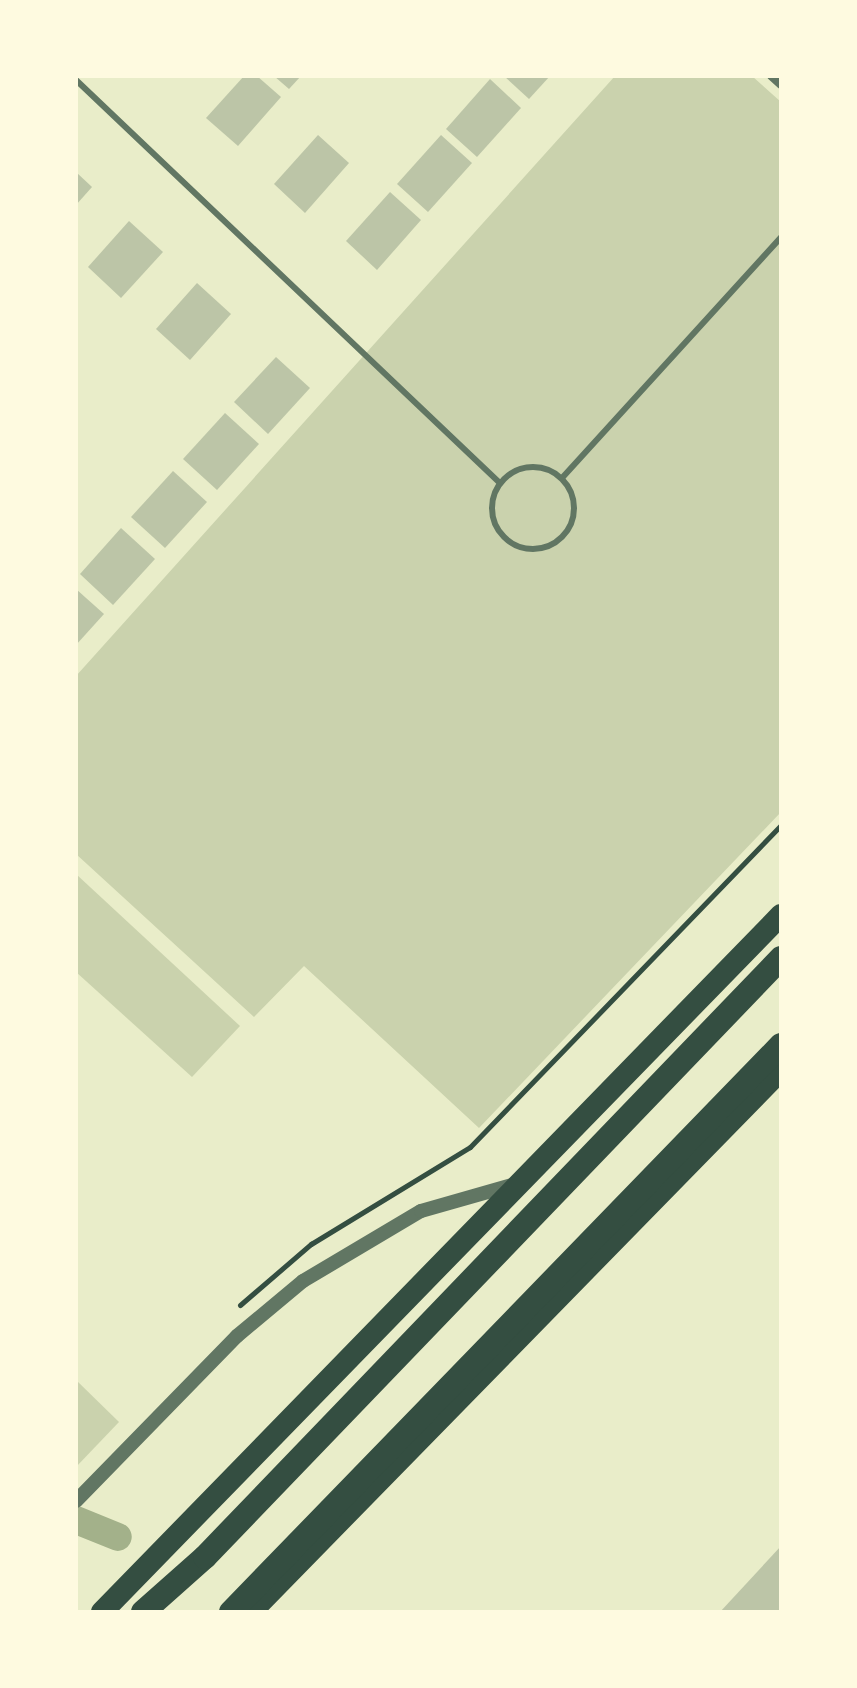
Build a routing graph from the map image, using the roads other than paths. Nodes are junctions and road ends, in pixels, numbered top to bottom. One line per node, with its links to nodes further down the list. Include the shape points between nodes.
1 (771, 76): 3 (street)
2 (76, 80): 6 (lane)
3 (781, 85)
4 (781, 237): 5 (lane)
5 (562, 478): 6 (lane, via 537,467 523,468); 6 (lane, via 574,503 574,517 559,540 534,550 509,542 493,521)
6 (500, 483)
7 (779, 923): 11 (highway)
8 (781, 958): 14 (highway, via 205,1557)
9 (781, 1045): 15 (highway)
10 (781, 1070): 16 (highway)
11 (520, 1183): 12 (street, via 421,1211 336,1258 237,1336); 13 (highway)
12 (76, 1501)
13 (102, 1612)
14 (143, 1612)
15 (231, 1612)
16 (251, 1612)

